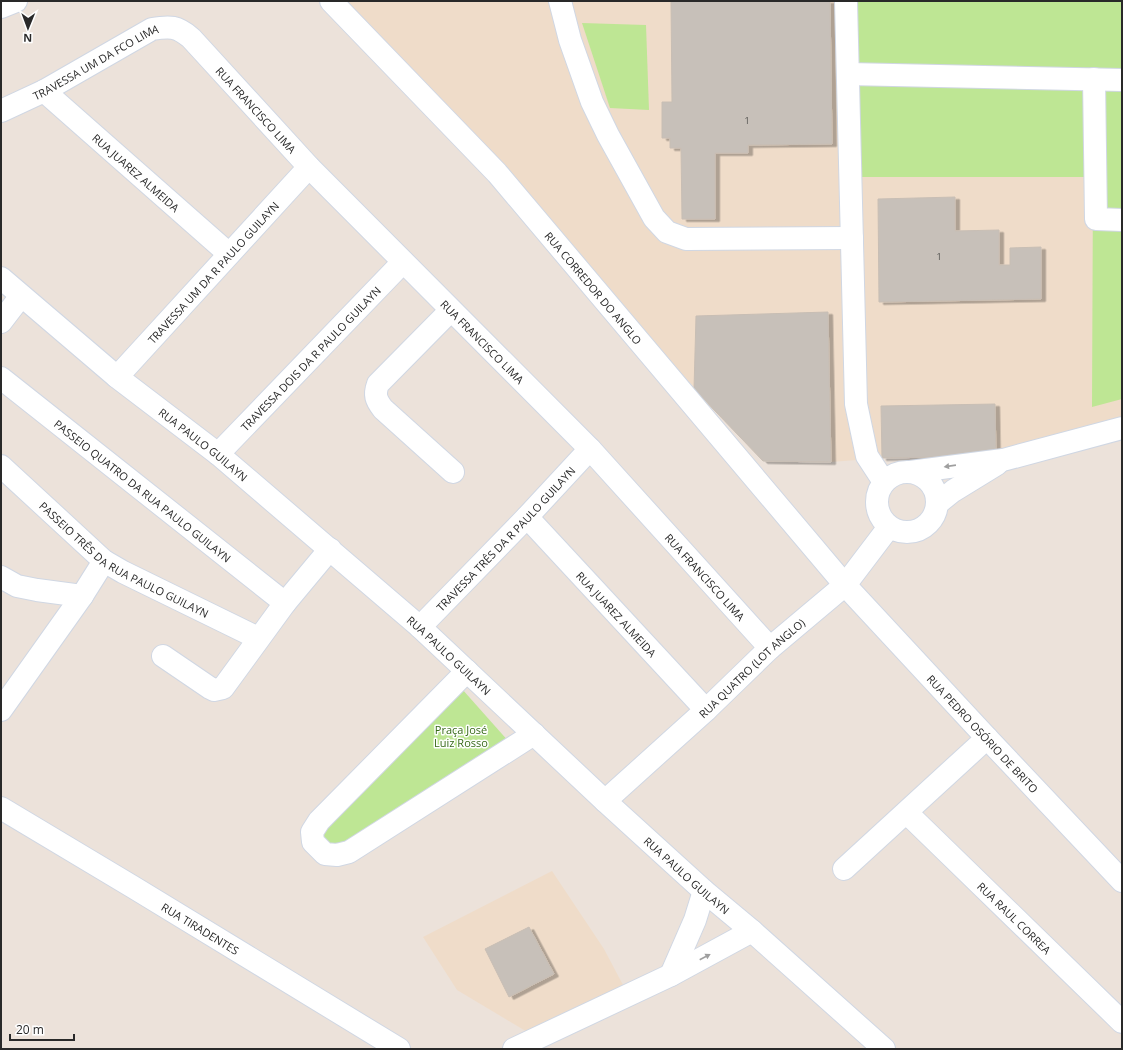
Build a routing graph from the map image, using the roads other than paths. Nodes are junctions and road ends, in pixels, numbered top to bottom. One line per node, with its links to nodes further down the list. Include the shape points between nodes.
1 (16, 1): 5 (street)
2 (331, 1): 37 (street, RUA CORREDOR DO ANGLO, via 497,173)
3 (560, 1): 14 (street, via 570,40 592,102 654,218 667,232 686,239)
4 (846, 1): 7 (street)
5 (1, 7)
6 (191, 38): 10 (street, TRAVESSA UM DA FCO LIMA, via 182,30 170,27 152,29); 12 (street, RUA FRANCISCO LIMA)
7 (848, 74): 8 (street); 14 (street)
8 (1094, 79): 9 (street); 13 (street, via 1096,219)
9 (1122, 80)
10 (44, 91): 11 (street, TRAVESSA UM DA FCO LIMA); 15 (street, RUA JUAREZ ALMEIDA)
11 (1, 111)
12 (309, 167): 15 (street, TRAVESSA UM DA R PAULO GUILAYN); 16 (street, RUA FRANCISCO LIMA)
13 (1122, 220)
14 (852, 238): 30 (street, via 856,404 867,456)
15 (229, 254): 21 (street, TRAVESSA UM DA R PAULO GUILAYN)
16 (403, 262): 19 (street, RUA FRANCISCO LIMA); 25 (street, TRAVESSA DOIS DA R PAULO GUILAYN)
17 (1, 278): 18 (street, RUA PAULO GUILAYN)
18 (21, 296): 20 (street); 21 (street, RUA PAULO GUILAYN)
19 (451, 310): 24 (street, RUA FRANCISCO LIMA); 28 (street, via 378,384 375,392 377,401 383,409)
20 (1, 322)
21 (117, 377): 25 (street, RUA PAULO GUILAYN)
22 (1, 378): 39 (street, PASSEIO QUATRO DA RUA PAULO GUILAYN)
23 (1122, 428): 26 (street)
24 (590, 449): 32 (street, TRAVESSA TRÊS DA R PAULO GUILAYN); 42 (street, RUA FRANCISCO LIMA)
25 (218, 454): 34 (street, RUA PAULO GUILAYN)
26 (1003, 460): 29 (street, one-way to 29); 31 (street)
27 (1, 466): 35 (street, PASSEIO TRÊS DA RUA PAULO GUILAYN)
28 (453, 472)
29 (910, 472): 30 (street, via 900,472); 31 (street, via 923,477 933,486)
30 (884, 482): 33 (street, via 877,500 878,510)
31 (938, 503): 33 (street, via 932,521 917,531 898,531)
32 (527, 517): 40 (street, TRAVESSA TRÊS DA R PAULO GUILAYN); 46 (street, RUA JUAREZ ALMEIDA)
33 (889, 526): 37 (street, RUA QUATRO (LOT ANGLO))
34 (330, 549): 39 (street); 40 (street, RUA PAULO GUILAYN)
35 (104, 561): 38 (street); 41 (street, PASSEIO TRÊS DA RUA PAULO GUILAYN)
36 (1, 577): 38 (street, via 17,586)
37 (844, 585): 42 (street, RUA QUATRO (LOT ANGLO)); 48 (street, RUA PEDRO OSÓRIO DE BRITO)
38 (82, 596): 45 (street)
39 (285, 603): 41 (street)
40 (420, 627): 44 (street, RUA PAULO GUILAYN)
41 (258, 638): 43 (street, via 223,688 214,690)
42 (770, 648): 46 (street, RUA QUATRO (LOT ANGLO))
43 (162, 656)
44 (467, 671): 47 (street, RUA PAULO GUILAYN); 47 (street, via 319,821 312,832 313,842 325,854 349,852)
45 (1, 710)
46 (706, 710): 49 (street, RUA QUATRO (LOT ANGLO))
47 (534, 734): 49 (street, RUA PAULO GUILAYN)
48 (987, 738): 51 (street); 53 (street, RUA PEDRO OSÓRIO DE BRITO)
49 (605, 801): 54 (street, RUA PAULO GUILAYN)
50 (1, 808): 58 (street, RUA TIRADENTES)
51 (907, 813): 52 (street); 57 (street, RUA RAUL CORREA)
52 (844, 869)
53 (1122, 880)
54 (704, 891): 55 (street, RUA PAULO GUILAYN); 56 (street, via 695,920)
55 (752, 932): 56 (street, one-way to 55); 60 (street, RUA PAULO GUILAYN)
56 (671, 975): 59 (street)
57 (1122, 1022)
58 (399, 1049)
59 (514, 1049)
60 (884, 1049)

